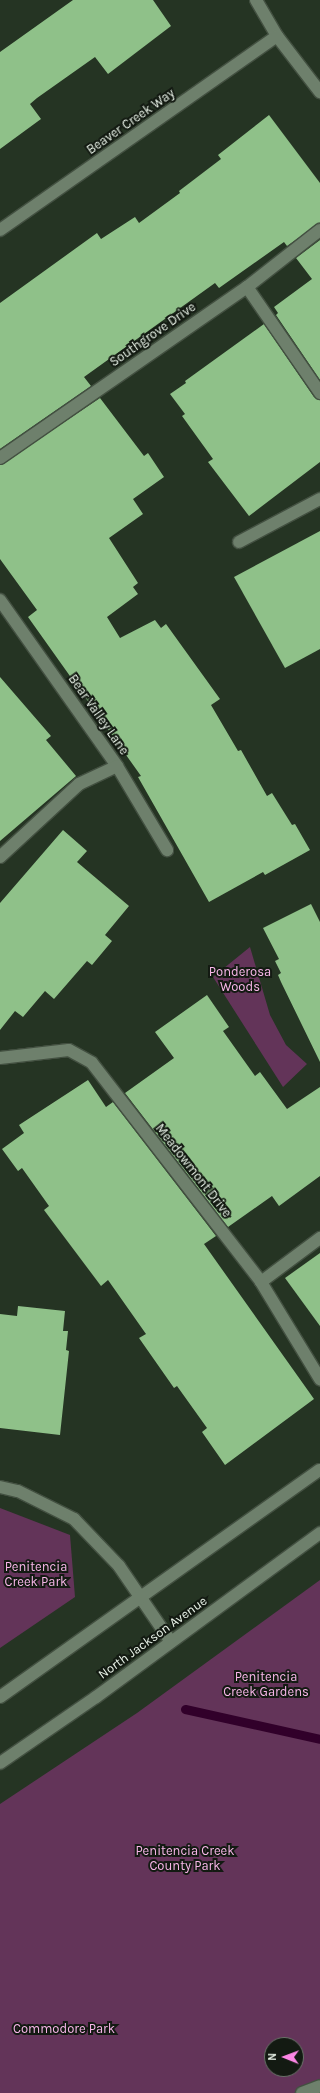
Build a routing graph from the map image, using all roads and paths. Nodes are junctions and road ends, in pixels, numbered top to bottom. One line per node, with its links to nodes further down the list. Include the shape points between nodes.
1 (256, 0): 2 (street)
2 (277, 36): 3 (street); 4 (street, Beaver Creek Way)
3 (320, 92)
4 (0, 230)
5 (320, 230): 6 (street, Southgrove Drive)
6 (247, 287): 7 (street); 8 (street, Southgrove Drive)
7 (320, 393)
8 (0, 458)
9 (320, 499): 10 (street)
10 (239, 542)
11 (0, 600): 12 (street, Bear Valley Lane)
12 (117, 766): 13 (street, Bear Valley Lane); 14 (street, via 79,784)
13 (167, 850)
14 (0, 857)
15 (0, 1058): 17 (street, Meadowmont Drive, via 69,1050 92,1063)
16 (320, 1238): 17 (street)
17 (261, 1282): 18 (street, Meadowmont Drive)
18 (320, 1378)
19 (320, 1470): 22 (street)
20 (0, 1487): 22 (street, via 18,1491 74,1519 119,1566)
21 (320, 1533): 23 (street, North Jackson Avenue)
22 (139, 1597): 23 (street); 24 (street)
23 (171, 1642): 25 (street, North Jackson Avenue)
24 (0, 1697)
25 (0, 1763)
26 (320, 2086): 27 (street)
27 (302, 2093)

